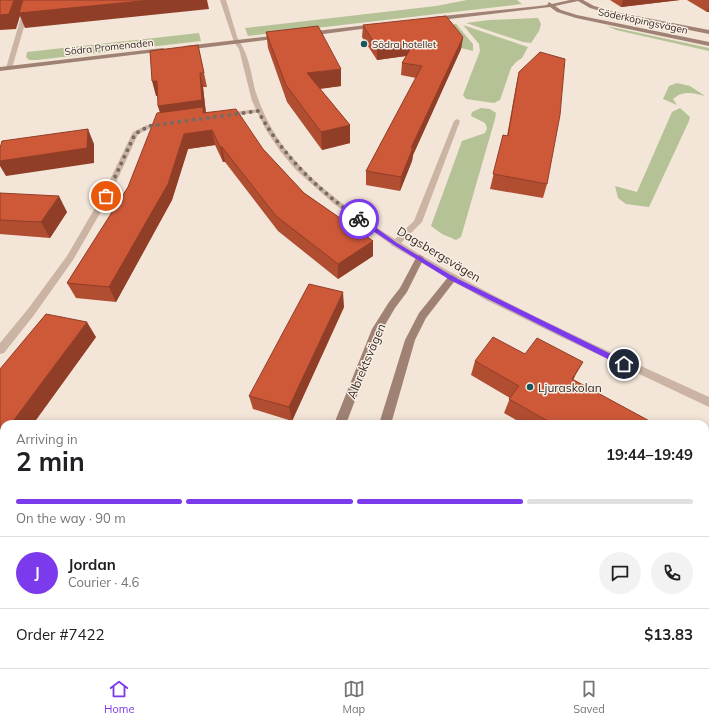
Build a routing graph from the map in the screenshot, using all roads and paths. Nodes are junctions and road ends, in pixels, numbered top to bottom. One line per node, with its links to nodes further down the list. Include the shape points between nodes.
1 (29, 0): 15 (street)
2 (223, 0): 11 (street, Dagsbergsvägen)
3 (545, 0): 5 (main road)
4 (578, 0): 5 (main road); 8 (main road, Söderköpingsvägen, via 614,13)
5 (552, 6): 6 (main road); 12 (main road, Söderköpingsvägen, via 576,16)
6 (428, 19)
7 (380, 25): 9 (main road)
8 (709, 32)
9 (304, 34)
10 (289, 36): 11 (main road)
11 (237, 42): 13 (main road); 17 (street, Dagsbergsvägen, via 242,49)
12 (709, 44)
13 (176, 49)
14 (169, 50): 15 (main road, Södra Promenaden)
15 (9, 68): 16 (main road, Södra Promenaden)
16 (0, 69)
17 (258, 111): 18 (street); 21 (street, Dagsbergsvägen, via 274,138 295,164 348,212)
18 (220, 116)
19 (457, 121): 21 (street, via 418,222)
20 (176, 122): 24 (street, via 149,126 135,134 106,196 70,258)
21 (396, 244): 22 (street, Dagsbergsvägen)
22 (420, 258): 23 (street, Dagsbergsvägen); 26 (main road, Albrektsvägen, via 404,290 377,329)
23 (452, 278): 25 (street, Dagsbergsvägen, via 598,352); 27 (main road, via 422,316 410,340)
24 (0, 350)
25 (709, 402)
26 (342, 420)
27 (385, 420)

